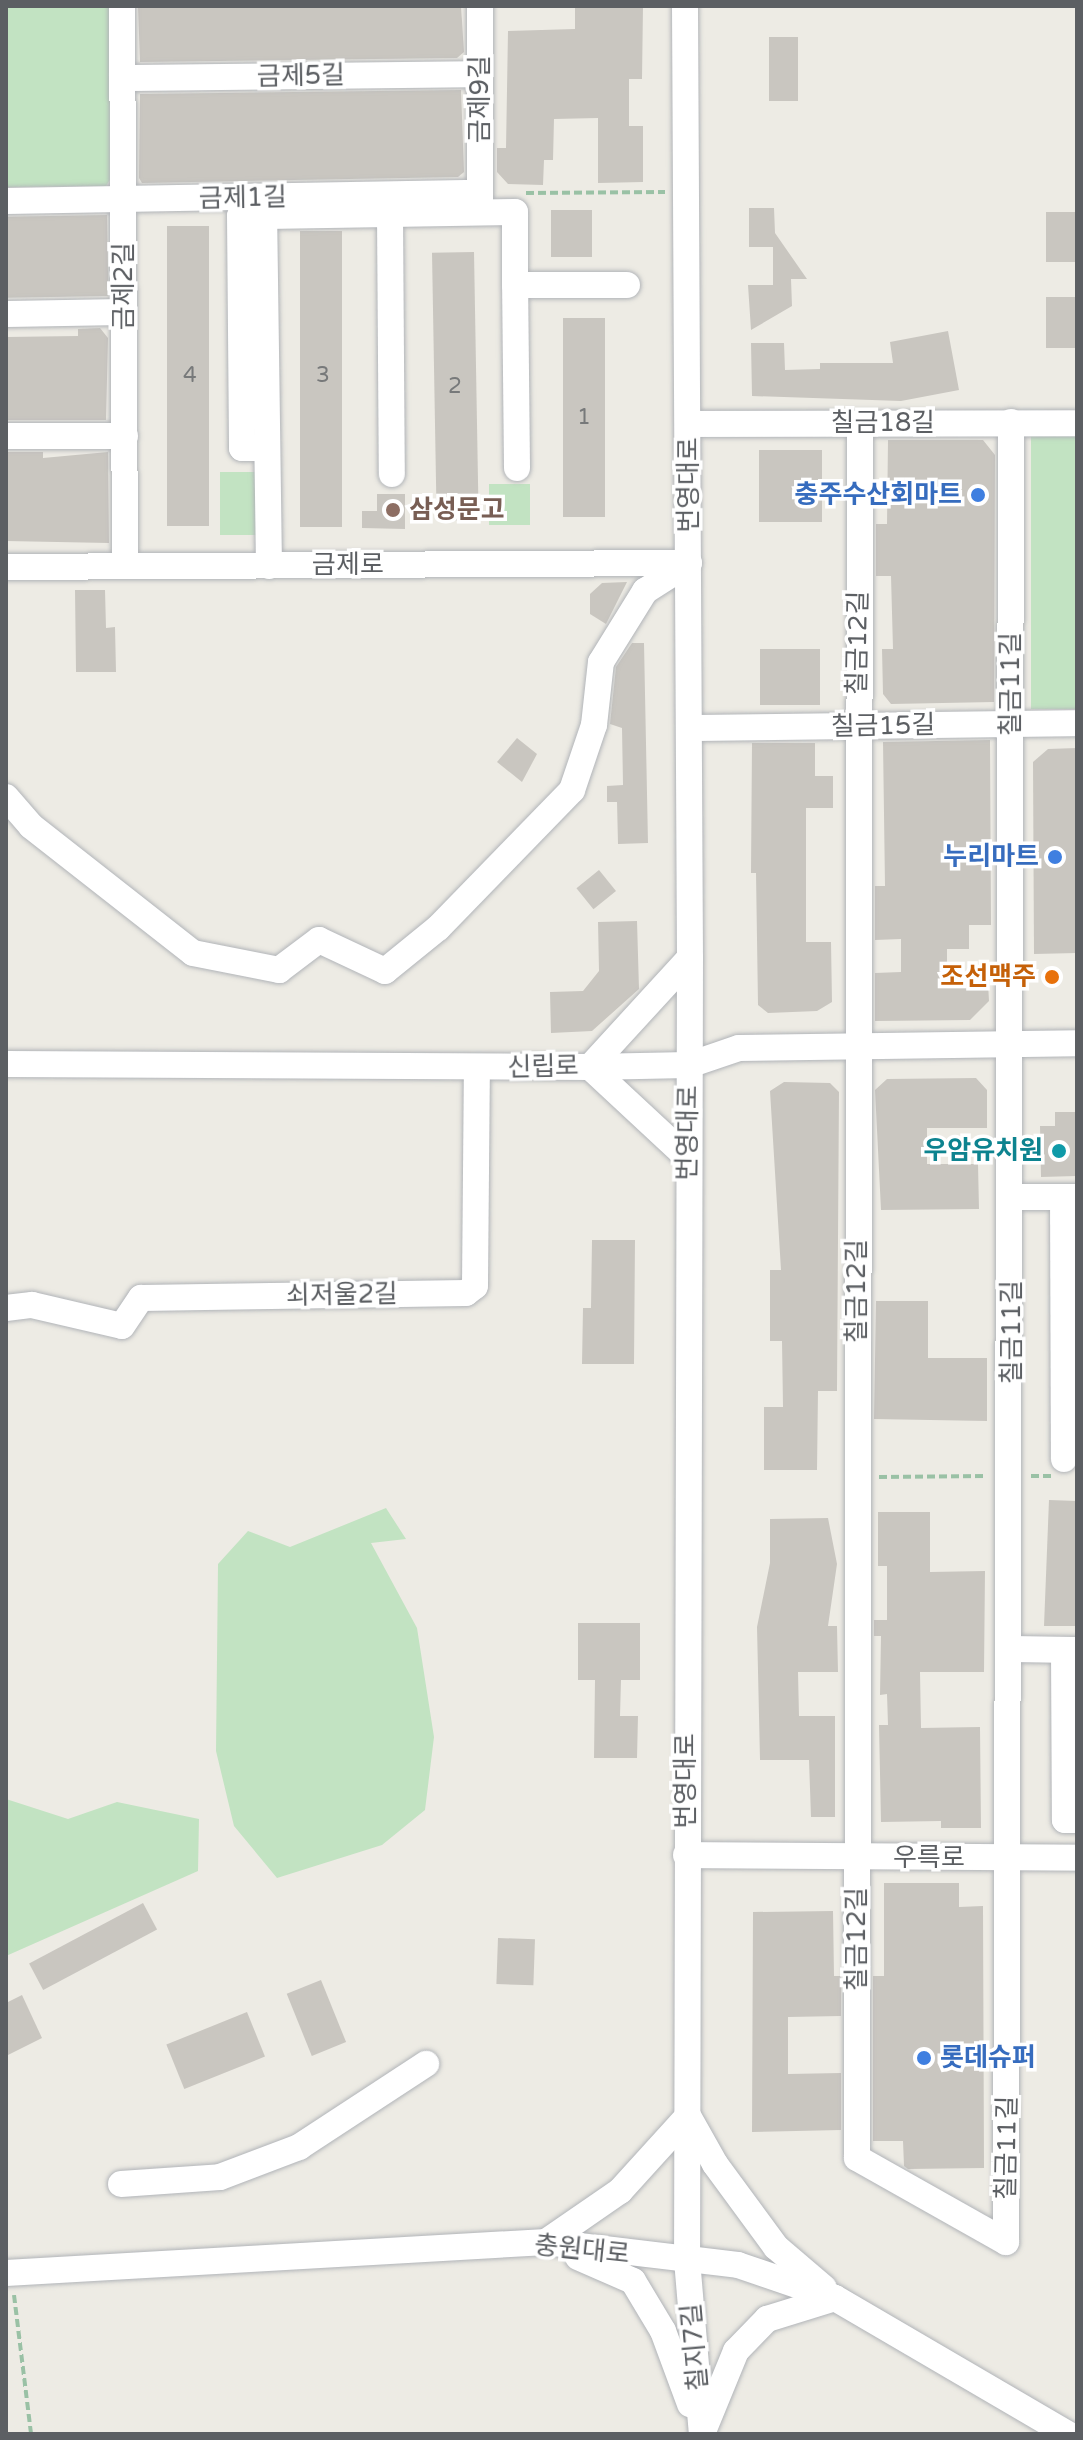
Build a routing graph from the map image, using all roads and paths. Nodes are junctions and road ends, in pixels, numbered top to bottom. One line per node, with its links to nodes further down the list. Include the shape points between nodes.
1 (122, 6): 5 (street, 금제2길)
2 (480, 6): 4 (street, 금제9길)
3 (685, 6): 6 (street, 번영대로)
4 (480, 74): 5 (street, 금제5길); 9 (street, 금제9길)
5 (122, 78): 8 (street, 금제2길)
6 (689, 192): 9 (path); 17 (street, 번영대로)
7 (6, 201): 8 (street, 금제1길)
8 (124, 201): 9 (street, 금제1길); 13 (street, 금제2길)
9 (480, 203): 10 (street); 11 (street, via 515,212)
10 (390, 214): 22 (street); 25 (street, via 264,216)
11 (515, 285): 12 (street); 21 (street)
12 (627, 285)
13 (124, 312): 14 (street); 20 (street, 금제2길)
14 (6, 314)
15 (1011, 422): 16 (street, 칠금18길); 18 (street, 칠금18길); 28 (street, 칠금11길)
16 (1077, 423)
17 (689, 424): 18 (street, 칠금18길); 23 (street, 번영대로)
18 (860, 424): 29 (street, 칠금12길)
19 (6, 436): 20 (street)
20 (125, 436): 24 (street, 금제2길)
21 (517, 468)
22 (392, 474)
23 (689, 563): 25 (street, 금제로); 30 (street, 번영대로); 31 (street, via 645,591 601,662 594,725 572,790 438,928 385,971 319,940 279,970 193,953 31,826)
24 (125, 566): 25 (street, 금제로); 26 (street, 금제로)
25 (269, 566)
26 (6, 567)
27 (1077, 723): 28 (street, 칠금15길)
28 (1012, 724): 29 (street, 칠금15길); 33 (street, 칠금11길)
29 (857, 726): 30 (street, 칠금15길); 35 (street, 칠금12길)
30 (690, 728): 32 (street, 번영대로)
31 (6, 797)
32 (690, 958): 37 (street, 번영대로); 38 (street)
33 (1012, 1043): 34 (street, 신립로); 35 (street, 신립로); 41 (street, 칠금11길)
34 (1077, 1043)
35 (857, 1046): 37 (street, 신립로, via 739,1048); 46 (street, 칠금12길)
36 (6, 1064): 39 (street, 신립로)
37 (689, 1065): 38 (street, 신립로); 40 (street, 번영대로)
38 (590, 1067): 39 (street, 신립로); 40 (street)
39 (477, 1068): 43 (street, 쇠저울2길, via 475,1286 466,1293 141,1298 122,1326 32,1305)
40 (688, 1158): 50 (street, 번영대로)
41 (1012, 1197): 42 (street); 45 (street, 칠금11길)
42 (1070, 1197): 44 (street)
43 (6, 1308)
44 (1064, 1468): 45 (path)
45 (1011, 1476): 46 (path); 47 (street, 칠금11길)
46 (856, 1477): 52 (street, 칠금12길)
47 (1010, 1649): 48 (street); 51 (street, 칠금11길)
48 (1070, 1650): 49 (street, via 1065,1820)
49 (1077, 1820)
50 (686, 1855): 52 (street, 우륵로); 55 (street, 번영대로)
51 (1010, 1857): 52 (street, 우륵로); 53 (street, 우륵로); 56 (street, 칠금11길, via 1006,2242)
52 (856, 1858): 56 (street, 칠금12길)
53 (1077, 1858)
54 (426, 2064): 57 (street, via 299,2147 220,2177)
55 (688, 2116): 58 (street, via 620,2191); 59 (street, 번영대로); 61 (street, via 715,2164 776,2247)
56 (857, 2158)
57 (121, 2184)
58 (546, 2242): 59 (street, 충원대로); 60 (street, 충원대로); 63 (street, via 633,2281 663,2331)
59 (687, 2260): 61 (street, 충원대로, via 755,2269); 63 (street, 칠지7길)
60 (9, 2273): 62 (path)
61 (835, 2298): 63 (street, via 767,2319 742,2344); 64 (street, 충원대로)
62 (31, 2434)
63 (702, 2434)
64 (1068, 2434)

